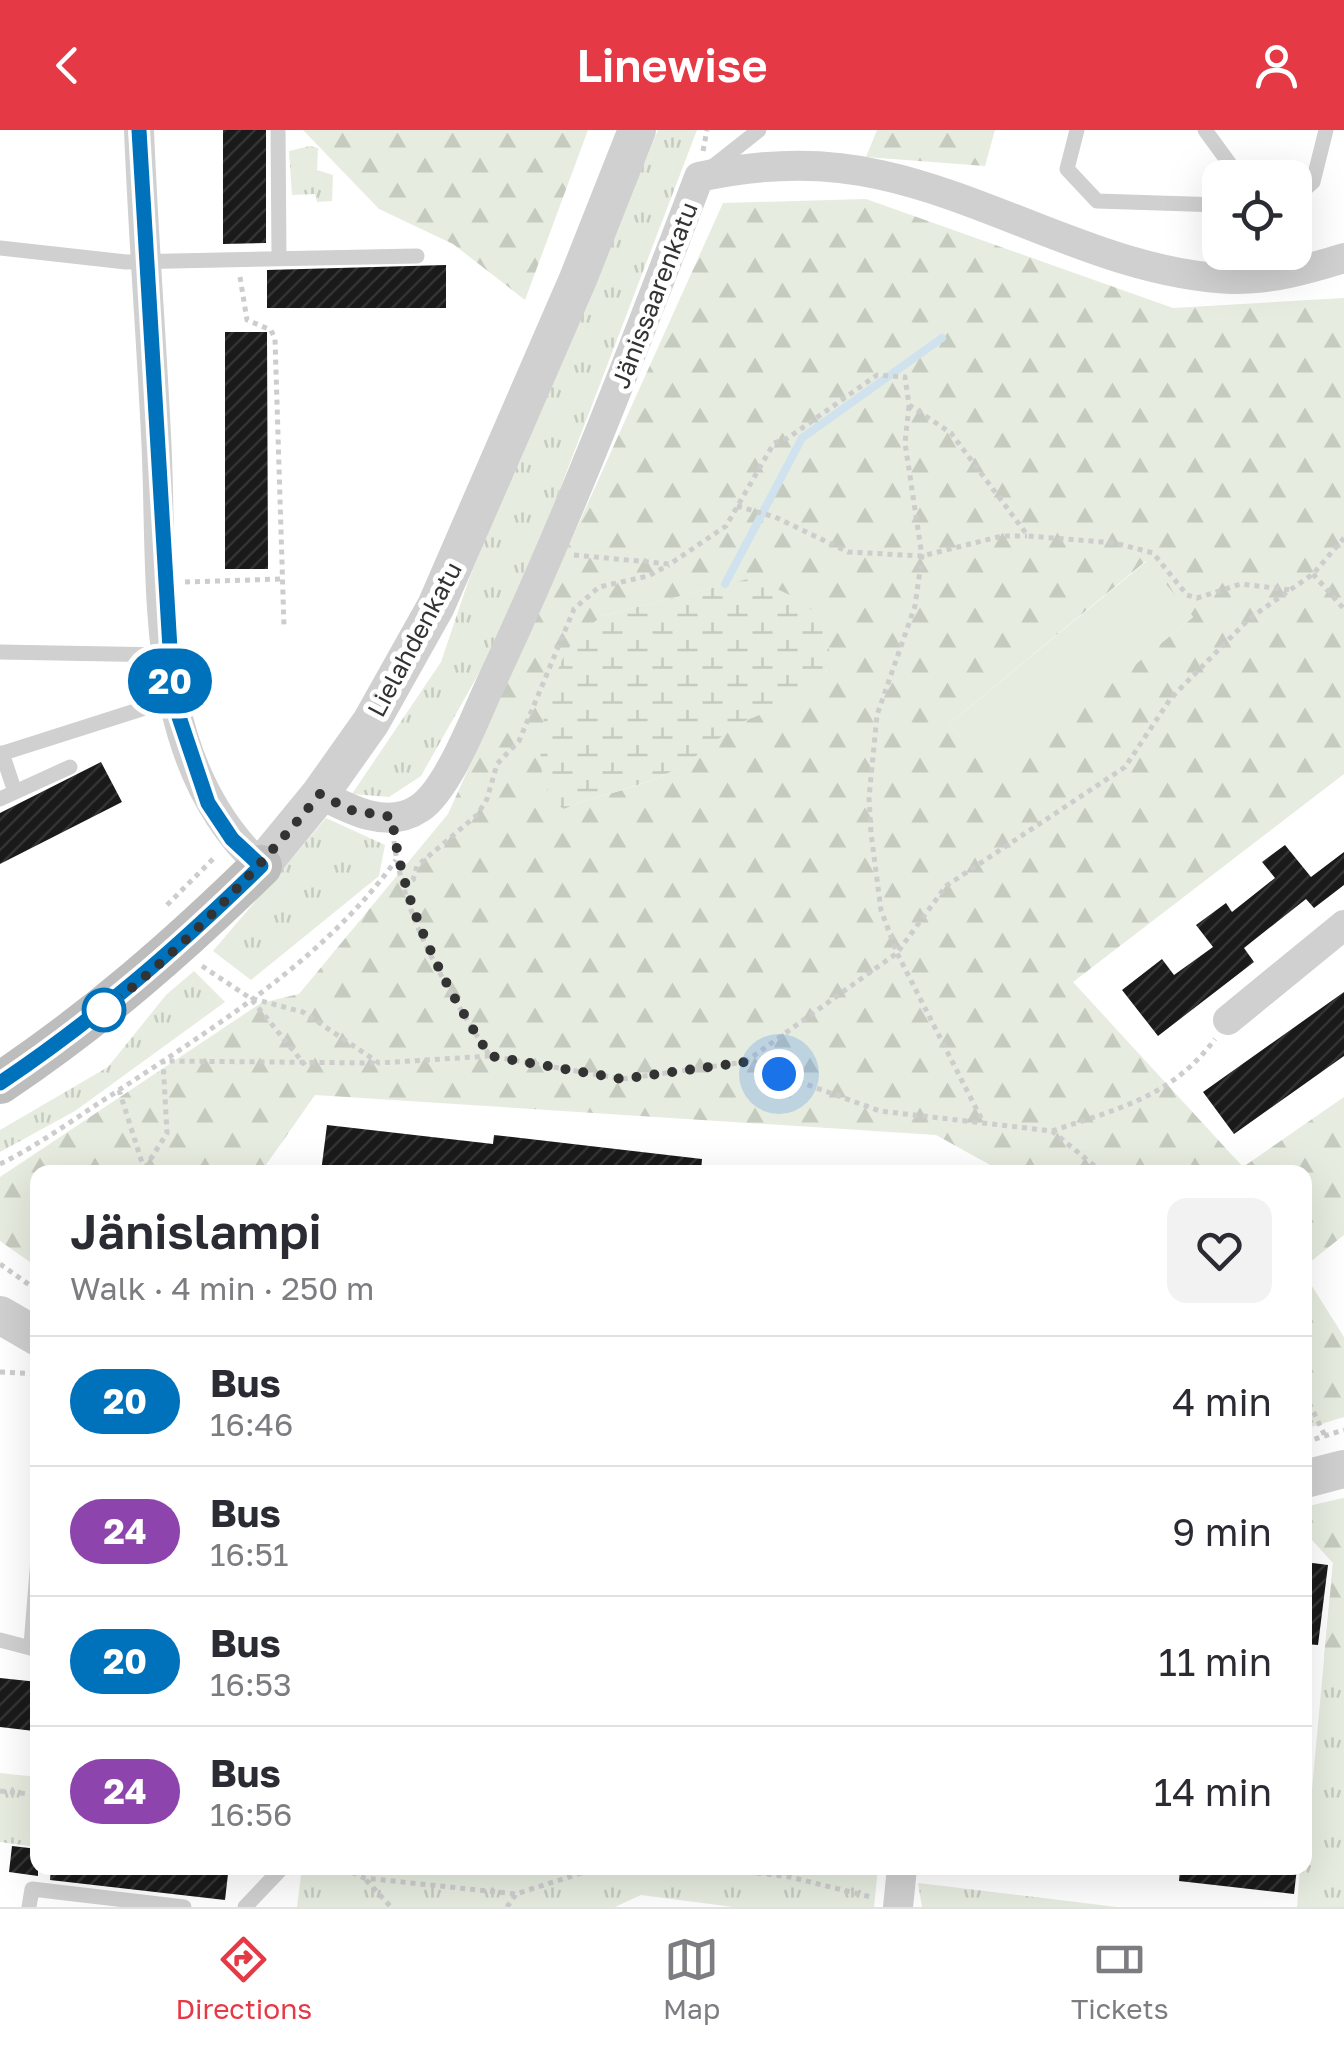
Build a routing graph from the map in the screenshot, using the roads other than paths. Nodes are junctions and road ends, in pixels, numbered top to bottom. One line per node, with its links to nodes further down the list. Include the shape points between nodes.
1 (139, 130): 17 (street)
2 (278, 130): 13 (lane)
3 (636, 130): 24 (street, Lielahdenkatu, via 436,606 396,682)
4 (758, 130): 9 (lane)
5 (1077, 130): 11 (lane, via 1066,170 1097,201)
6 (1205, 130): 8 (lane)
7 (1326, 130): 10 (lane)
8 (1227, 160)
9 (699, 177): 18 (street, Jänissaarenkatu, via 791,165 881,174 1159,270 1234,279); 24 (street, Jänissaarenkatu, via 552,554 433,795 421,808 392,817 350,810)
10 (1312, 182)
11 (1202, 204)
12 (0, 248): 17 (lane)
13 (280, 256): 14 (lane); 17 (lane)
14 (417, 256)
15 (1344, 258): 16 (street, Jänissaarenkatu)
16 (1312, 260)
17 (144, 262): 20 (street)
18 (1265, 270)
19 (0, 652): 20 (lane)
20 (167, 656): 21 (street)
21 (173, 699): 22 (lane); 26 (street, via 200,785)
22 (1, 753): 25 (lane)
23 (70, 766): 25 (lane)
24 (320, 794): 26 (street, Lielahdenkatu)
25 (7, 795)
26 (247, 852): 29 (main road, Lielahdenkatu, via 181,945 108,1007)
27 (1344, 925): 28 (street)
28 (1228, 1020)
29 (0, 1083)
30 (0, 1316): 31 (street)
31 (30, 1333)
32 (1344, 1469): 33 (street)
33 (1312, 1477)
34 (0, 1640): 35 (lane)
35 (30, 1647)
36 (275, 1875): 40 (lane)
37 (901, 1875): 41 (street)
38 (30, 1907): 39 (lane, via 32,1889)
39 (184, 1907)
40 (244, 1907)
41 (898, 1907)

